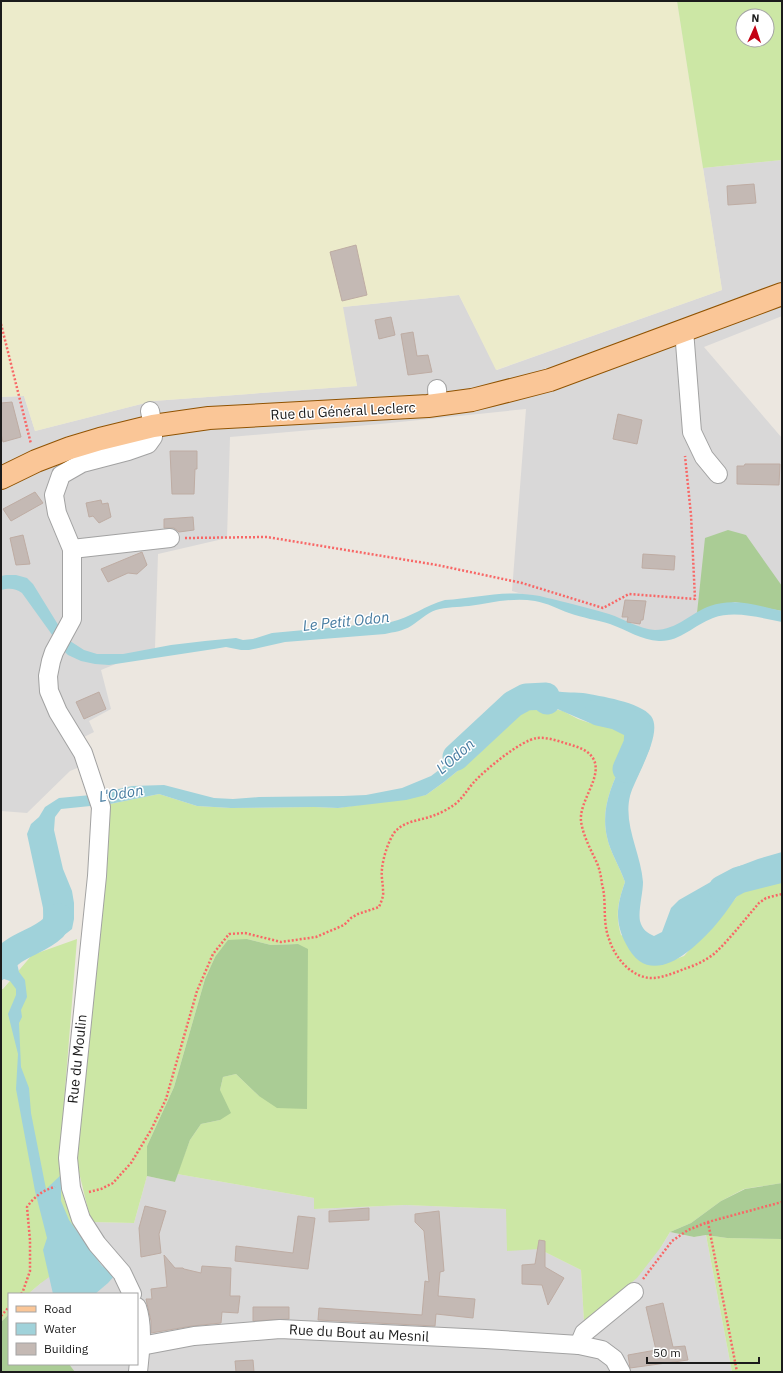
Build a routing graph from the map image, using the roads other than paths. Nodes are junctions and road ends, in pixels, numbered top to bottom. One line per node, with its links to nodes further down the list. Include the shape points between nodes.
1 (782, 294): 2 (main road, Rue du Général Leclerc)
2 (684, 330): 3 (main road, Rue du Général Leclerc, via 550,380 472,400 438,397 209,418); 4 (street, via 692,432 704,457)
3 (152, 419): 5 (main road, Rue du Général Leclerc, via 36,461); 7 (street, via 153,437 148,444 82,463 62,475 54,495 57,513)
4 (718, 474)
5 (1, 478)
6 (170, 538): 7 (street)
7 (72, 550): 9 (street, Rue du Moulin, via 72,619 53,656 48,676 49,691 58,712 83,753 101,807 97,876 68,1158 71,1188 81,1219 97,1244 122,1274)
8 (634, 1292): 11 (street, via 584,1333)
9 (132, 1293)
10 (138, 1310): 12 (street, via 141,1318)
11 (579, 1345): 12 (street, Rue du Bout au Mesnil, via 280,1329 194,1336); 14 (street, Rue du Bout au Mesnil, via 602,1350 614,1359)
12 (141, 1346): 13 (street)
13 (138, 1372)
14 (621, 1372)

